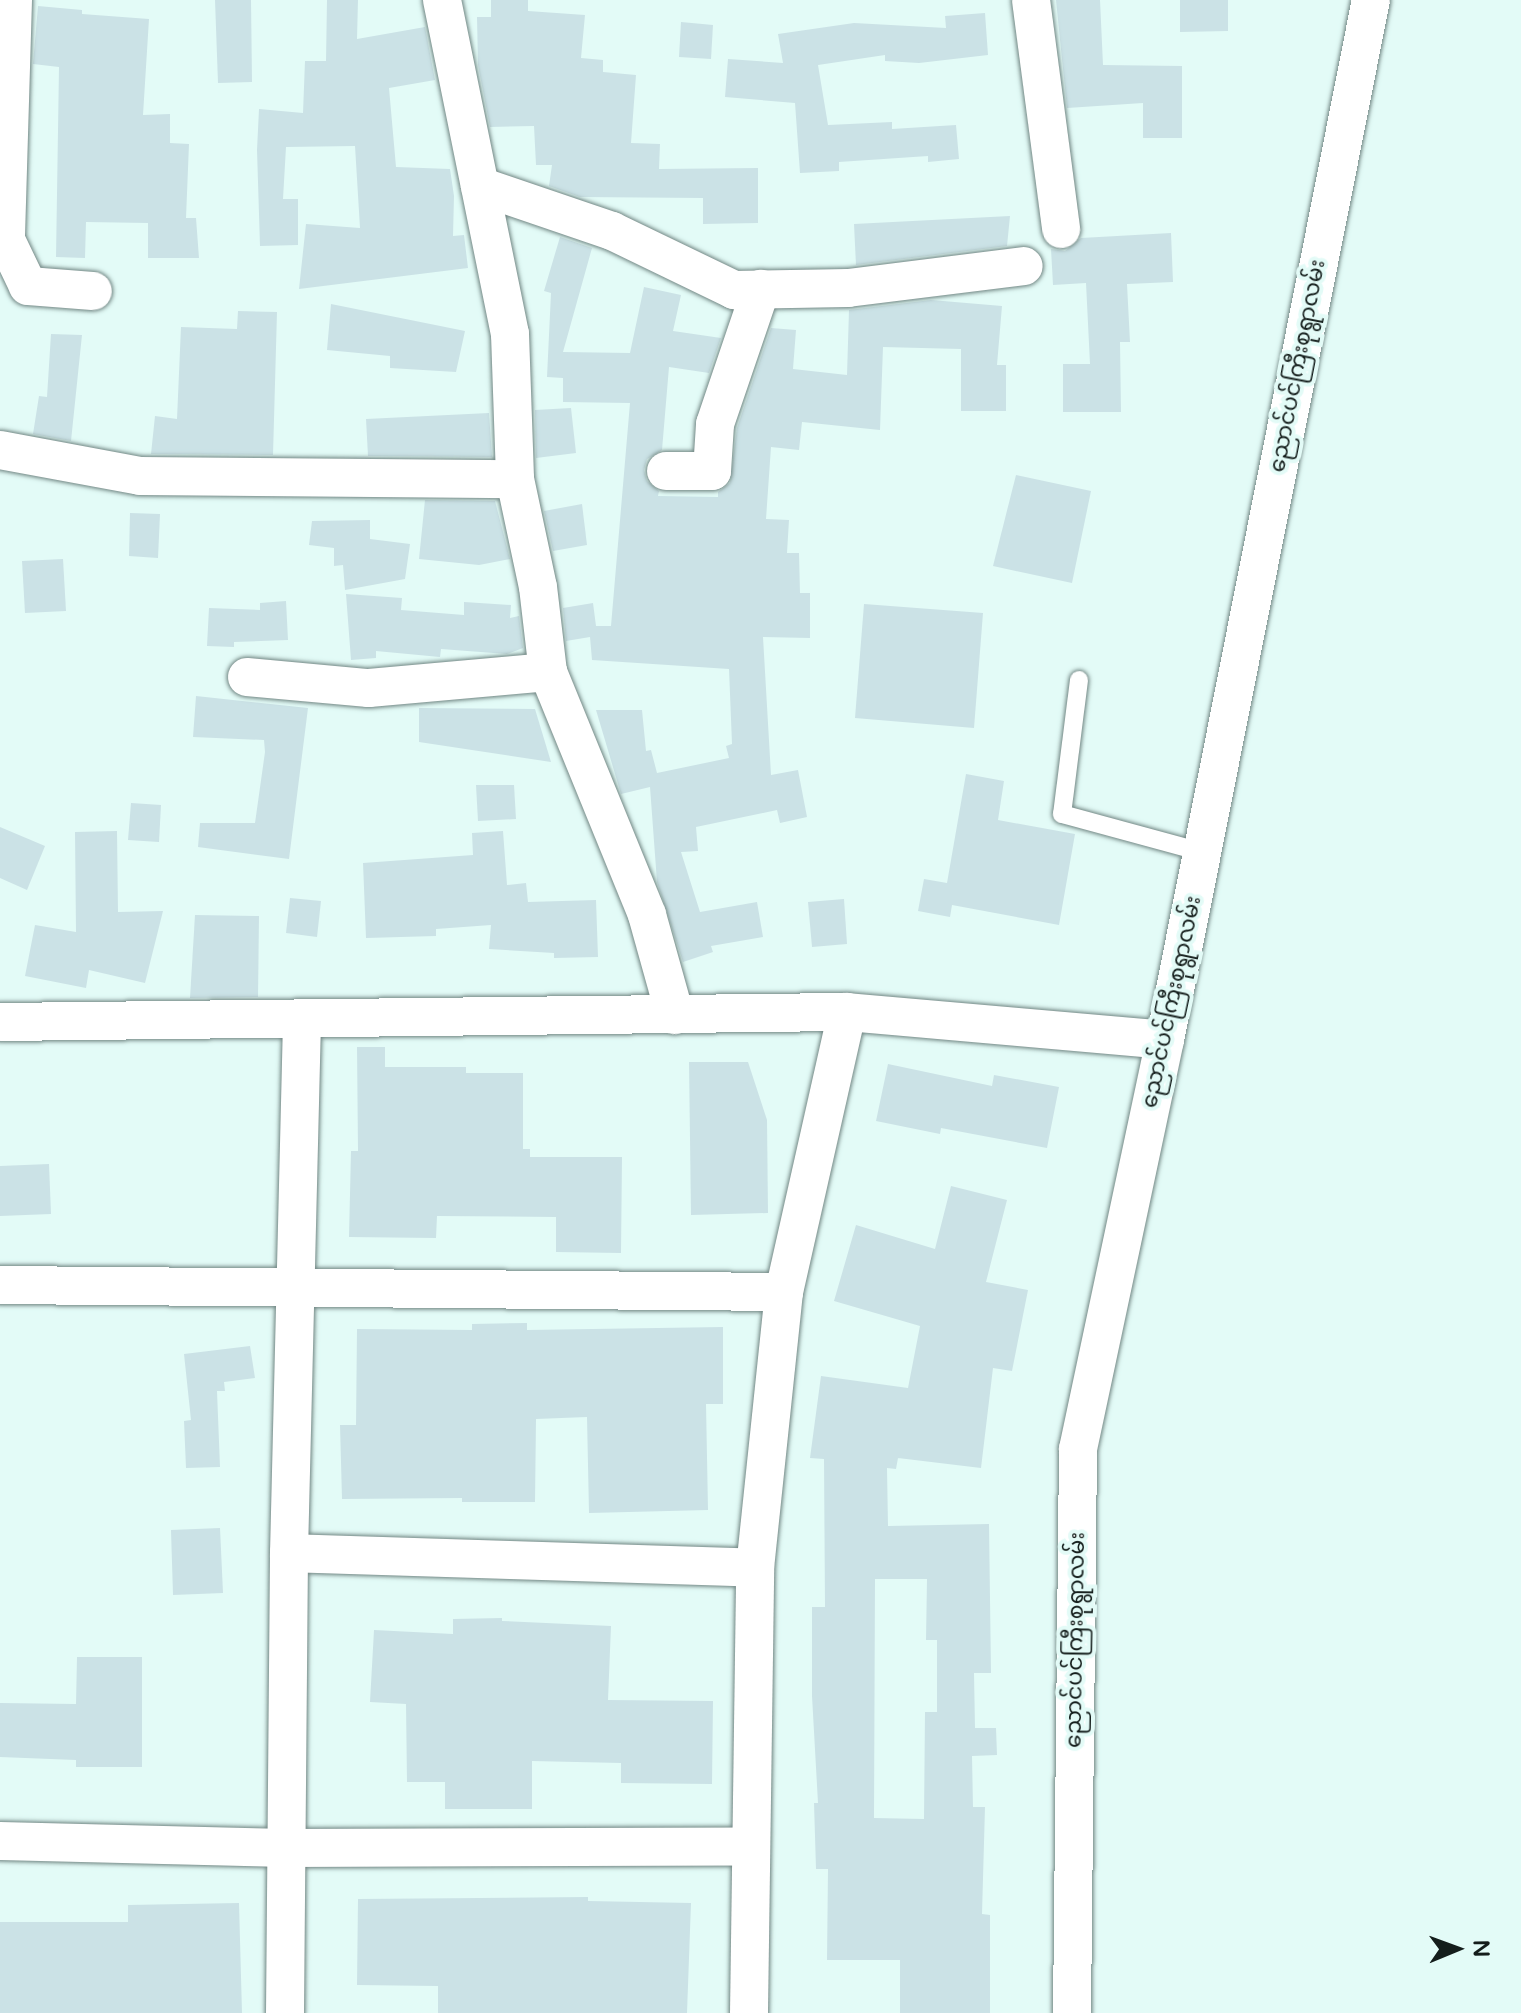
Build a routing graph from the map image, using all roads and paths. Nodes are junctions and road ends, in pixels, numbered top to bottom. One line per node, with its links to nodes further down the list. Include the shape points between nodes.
1 (13, 0): 9 (street, via 6,240 28,286)
2 (442, 0): 5 (street)
3 (1031, 0): 6 (street)
4 (1371, 0): 16 (street, ညောင်ပင်ကြီးစုရွာလမ်း)
5 (480, 186): 8 (street, via 612,231 734,290); 12 (street, via 510,334)
6 (1061, 229)
7 (1024, 266): 8 (street, via 848,288)
8 (761, 289): 11 (street, via 715,424 712,471)
9 (93, 291)
10 (0, 450): 12 (street, via 140,476)
11 (666, 471)
12 (515, 479): 13 (street, via 538,587)
13 (548, 672): 14 (street, via 369,688); 18 (street, via 647,915)
14 (247, 677)
15 (1079, 680): 16 (lane, via 1062,814)
16 (1202, 852): 21 (street, ညောင်ပင်ကြီးစုရွာလမ်း)
17 (847, 1012): 18 (street); 21 (street); 24 (street)
18 (675, 1015): 19 (street)
19 (302, 1021): 20 (street); 23 (street)
20 (0, 1022)
21 (1165, 1040): 32 (street, ညောင်ပင်ကြီးစုရွာလမ်း, via 1078,1449)
22 (0, 1285): 23 (street)
23 (295, 1288): 24 (street); 25 (street)
24 (784, 1292): 26 (street)
25 (289, 1553): 26 (street); 29 (street)
26 (755, 1568): 28 (street)
27 (0, 1841): 29 (street)
28 (751, 1846): 29 (street); 31 (street)
29 (286, 1848): 30 (street)
30 (285, 2013)
31 (749, 2013)
32 (1072, 2013)

